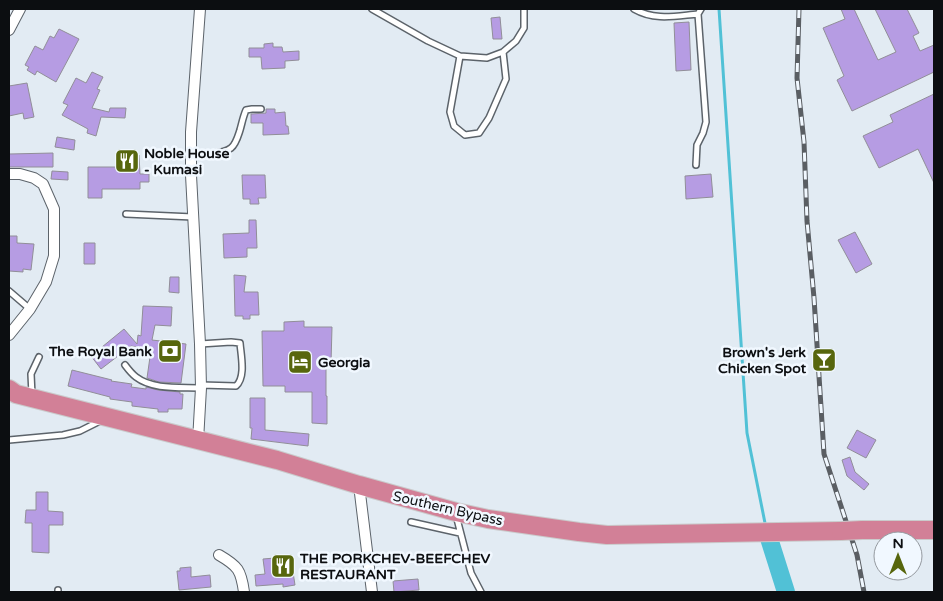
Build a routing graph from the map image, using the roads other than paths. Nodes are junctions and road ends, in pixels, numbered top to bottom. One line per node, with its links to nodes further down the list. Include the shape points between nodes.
1 (20, 9): 7 (street)
2 (200, 9): 11 (street)
3 (372, 9): 9 (lane)
4 (524, 9): 8 (lane, via 524,28)
5 (634, 9): 6 (lane, via 660,18)
6 (699, 12): 12 (lane, via 706,122 697,145)
7 (9, 30)
8 (504, 52): 9 (lane, via 487,58); 9 (lane, via 506,79 479,133 465,134 454,126 450,112)
9 (460, 56)
10 (261, 109): 11 (lane, via 246,110 231,148 211,154)
11 (192, 154): 15 (street)
12 (696, 165)
13 (9, 174): 17 (street, via 34,178 43,184 54,209 54,256 46,282)
14 (126, 214): 15 (lane)
15 (193, 217): 19 (street)
16 (9, 291): 17 (lane)
17 (30, 309): 18 (street)
18 (9, 335)
19 (200, 344): 22 (street); 22 (lane, via 240,343 242,376 236,386)
20 (39, 357): 23 (lane)
21 (125, 365): 22 (lane, via 147,383 167,387)
22 (201, 386): 26 (street)
23 (16, 394): 24 (highway, Southern Bypass)
24 (108, 417): 25 (lane, via 80,431 63,435); 26 (highway, Southern Bypass)
25 (9, 440)
26 (198, 441): 27 (highway, Southern Bypass)
27 (359, 485): 28 (highway, Southern Bypass); 36 (street)
28 (456, 512): 31 (highway, Southern Bypass, bridge, via 592,534); 33 (lane)
29 (411, 522): 33 (lane)
30 (934, 525): 31 (highway, Southern Bypass)
31 (893, 530): 32 (highway, Southern Bypass)
32 (934, 530)
33 (460, 533): 37 (lane, via 474,582)
34 (219, 555): 35 (street, via 239,571)
35 (244, 592)
36 (372, 592)
37 (481, 592)

